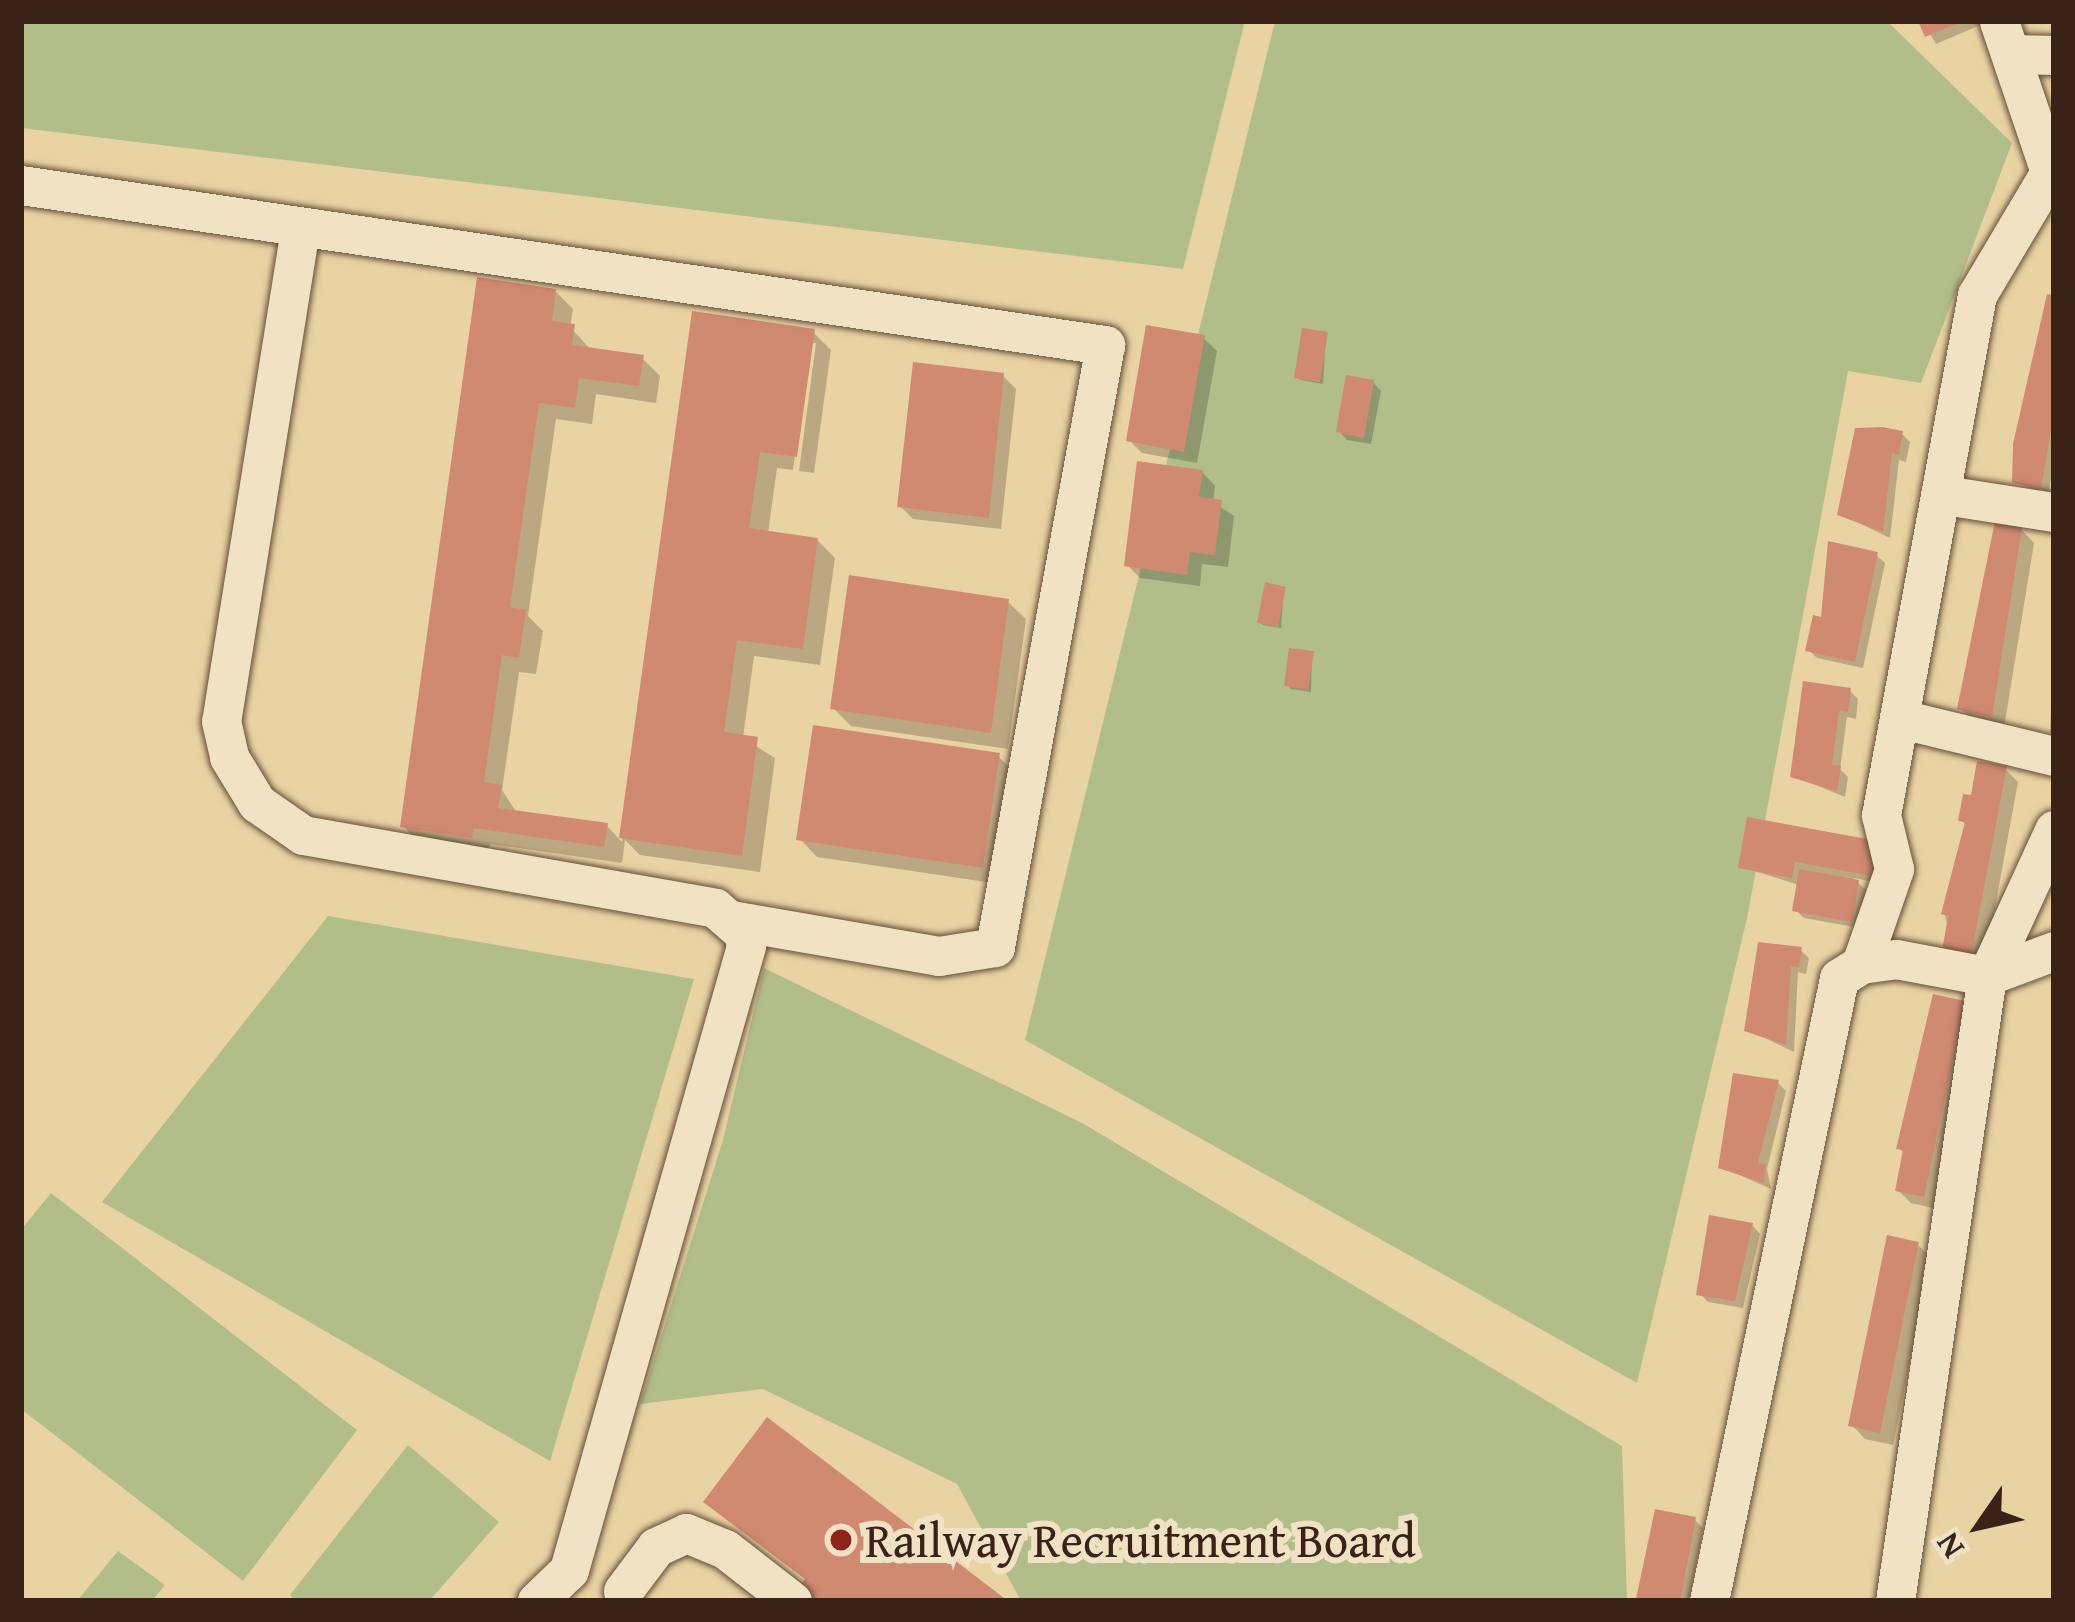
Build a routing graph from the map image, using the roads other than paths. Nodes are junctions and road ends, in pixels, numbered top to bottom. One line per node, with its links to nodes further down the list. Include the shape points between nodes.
1 (2006, 37): 2 (street); 5 (street, via 2050,172 1977,295)
2 (2054, 55)
3 (21, 185): 4 (street)
4 (300, 230): 10 (street, via 221,721 230,757 257,803 303,835 715,908); 10 (street, via 1105,345 995,947 939,956)
5 (1944, 495): 6 (street); 7 (street)
6 (2054, 512)
7 (1901, 719): 8 (street); 12 (street, via 1881,815 1894,869)
8 (2054, 756)
9 (2054, 830): 13 (street)
10 (731, 920): 14 (street, via 746,946)
11 (2054, 951): 13 (street)
12 (1861, 964): 13 (street, via 1896,959); 18 (street, via 1839,978)
13 (1987, 976): 19 (street)
14 (569, 1570): 15 (street); 16 (street)
15 (629, 1596): 17 (street, via 656,1547 686,1533 724,1549)
16 (537, 1601)
17 (792, 1601)
18 (1709, 1601)
19 (1895, 1601)

